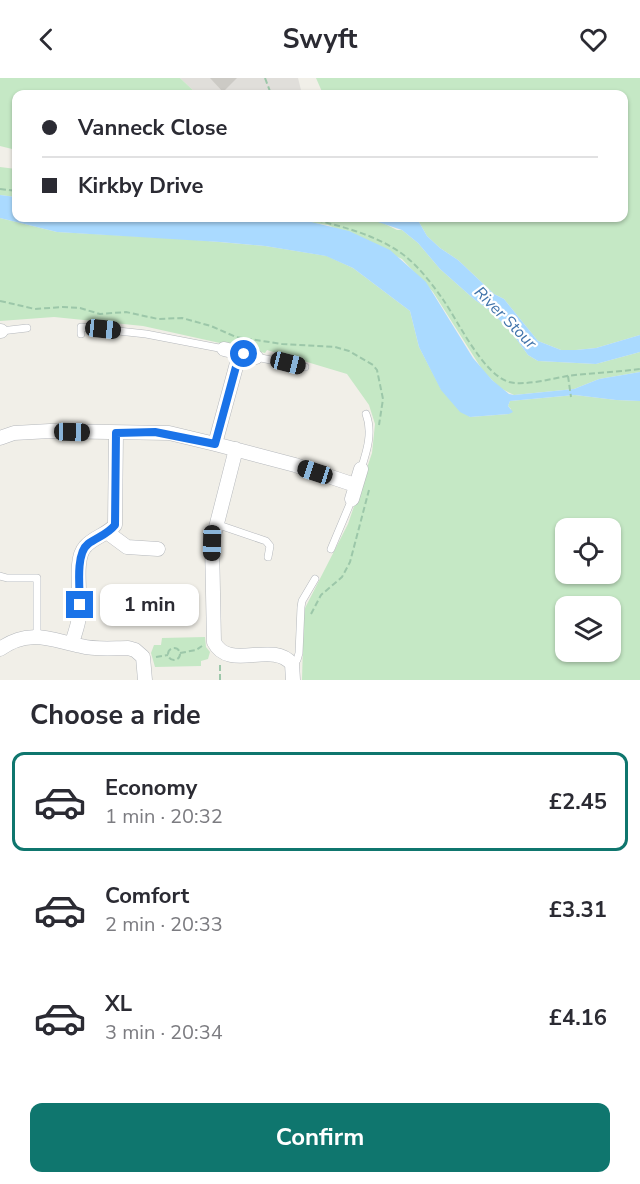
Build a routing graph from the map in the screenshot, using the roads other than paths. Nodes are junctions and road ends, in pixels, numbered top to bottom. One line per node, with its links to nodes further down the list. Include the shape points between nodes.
1 (27, 328): 2 (lane)
2 (1, 331)
3 (81, 334): 4 (lane, via 81,327 92,328)
4 (224, 349): 5 (street)
5 (240, 352): 6 (street); 11 (street)
6 (256, 357): 7 (lane)
7 (305, 367)
8 (366, 414): 13 (lane, via 368,446)
9 (116, 433): 10 (street, via 50,431); 11 (street, via 155,432); 17 (street, via 117,513 115,525)
10 (0, 438)
11 (215, 444): 12 (street)
12 (236, 449): 14 (street); 16 (street)
13 (361, 469): 14 (street)
14 (355, 485): 15 (street)
15 (352, 500): 19 (lane)
16 (216, 524): 20 (lane, via 266,541 270,546); 26 (street, via 212,543 214,642 220,651 232,656 274,654 284,656)
17 (108, 533): 18 (street, via 127,547); 24 (street, via 81,552 79,618)
18 (158, 549)
19 (331, 549)
20 (268, 557)
21 (0, 576): 23 (lane, via 37,578)
22 (315, 579): 26 (lane, via 302,601 299,653)
23 (37, 637): 24 (street); 25 (street)
24 (72, 644): 27 (street, via 135,650 144,660)
25 (2, 646)
26 (292, 664): 28 (street)
27 (145, 680)
28 (293, 680)

